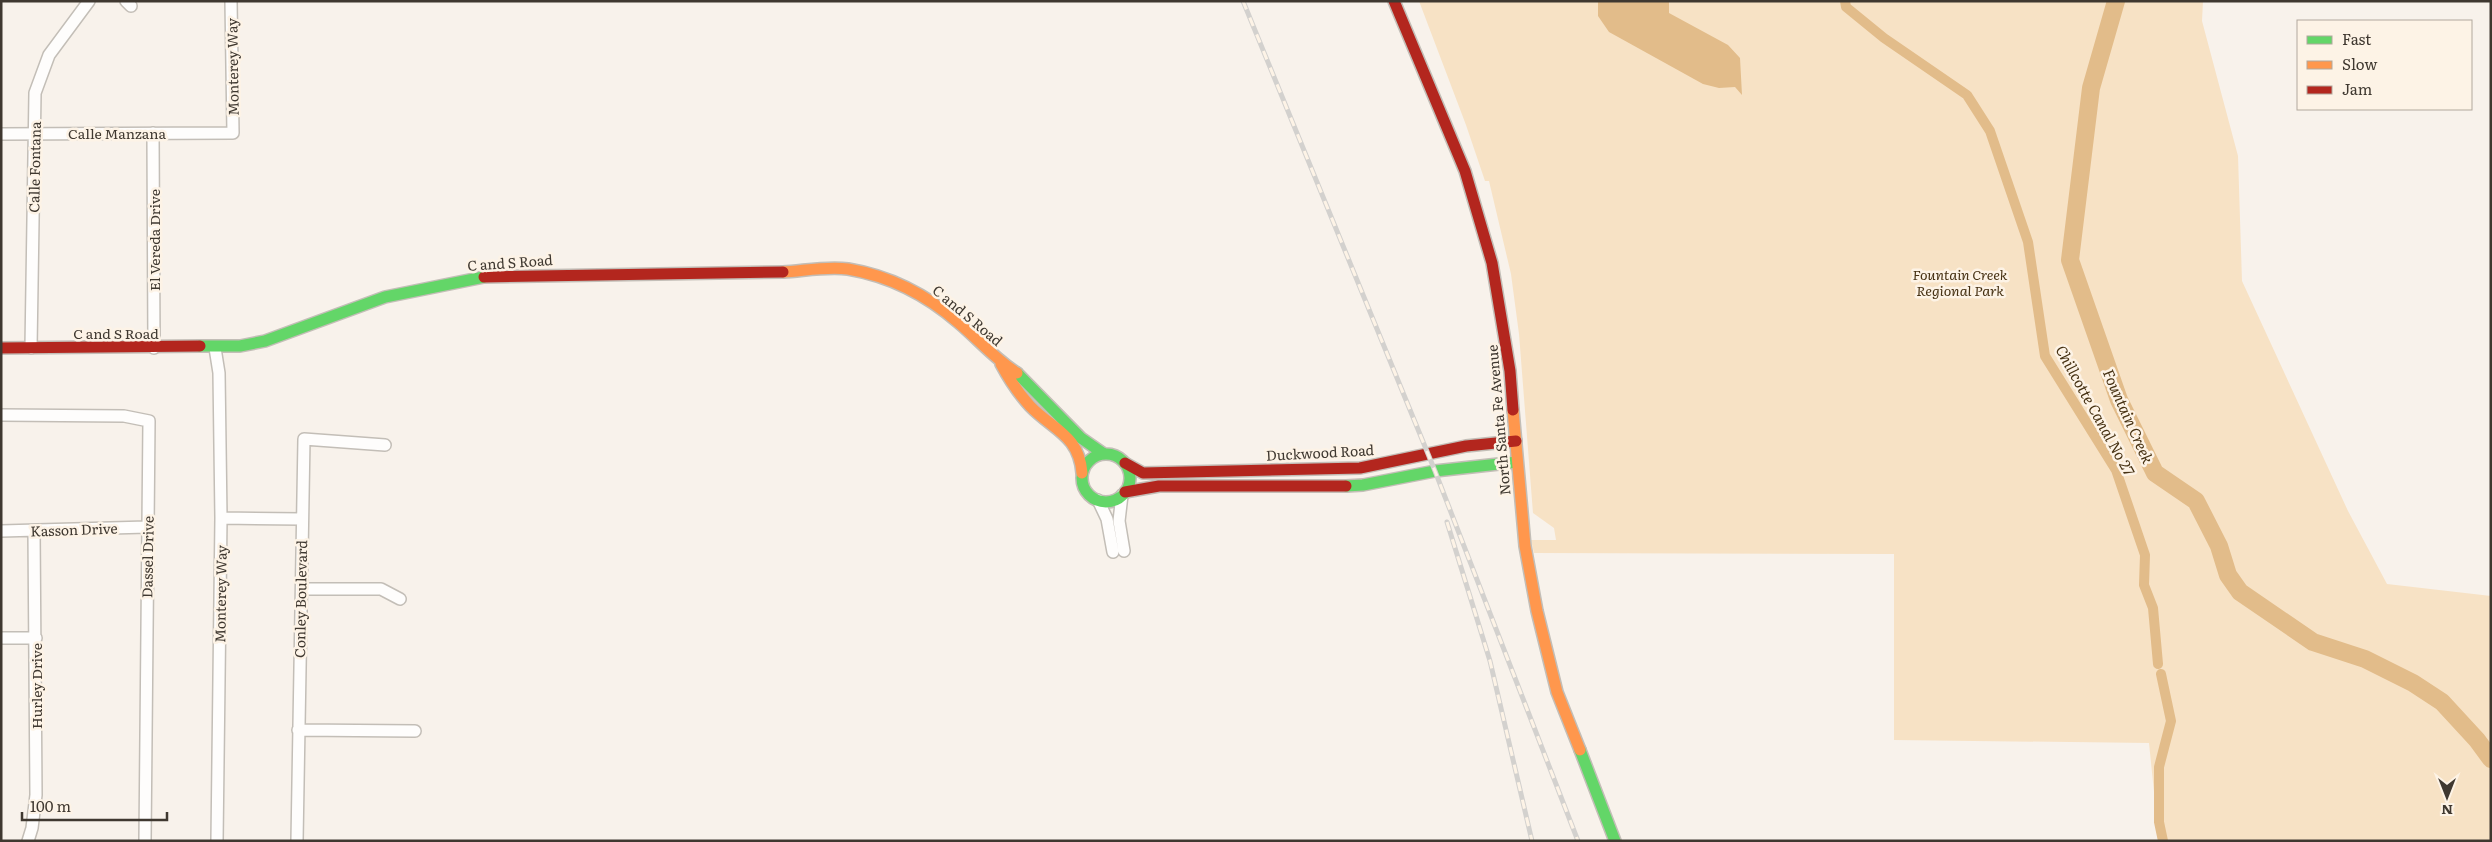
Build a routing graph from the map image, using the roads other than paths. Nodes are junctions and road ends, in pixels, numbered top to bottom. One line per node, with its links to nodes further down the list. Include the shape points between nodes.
1 (89, 1): 7 (street, Calle Fontana, via 49,55 35,93)
2 (231, 1): 5 (street, Monterey Way)
3 (1394, 1): 14 (main road, North Santa Fe Avenue, via 1450,131 1479,213 1504,322)
4 (153, 133): 5 (street, Calle Manzana); 7 (street, Calle Manzana); 10 (street, El Vereda Drive)
5 (233, 133)
6 (1, 134): 7 (street, Calle Manzana)
7 (34, 134): 9 (street, Calle Fontana)
8 (1, 348): 9 (main road, C and S Road)
9 (31, 348): 10 (main road, C and S Road)
10 (154, 348): 11 (main road, C and S Road)
11 (215, 348): 12 (main road, C and S Road, via 265,341 385,297 490,276 846,269 890,280 924,296 959,323); 22 (street, Monterey Way, via 219,373)
12 (1000, 362): 16 (main road, C and S Road, via 1017,373 1080,438); 19 (main road, C and S Road, via 1010,382 1034,411 1074,443 1082,461)
13 (1, 416): 24 (street, Dassel Drive, via 124,416 149,421)
14 (1516, 441): 17 (main road, North Santa Fe Avenue); 18 (main road, Duckwood Road, via 1466,446 1360,468 1143,473)
15 (385, 445): 23 (street, Conley Boulevard, via 304,439)
16 (1104, 454): 18 (main road, via 1112,454); 19 (main road, via 1090,460)
17 (1517, 462): 20 (main road, via 1435,471 1363,485 1159,486); 37 (main road, North Santa Fe Avenue, via 1525,546 1550,665 1566,716)
18 (1125, 463): 20 (main road, via 1130,477)
19 (1082, 473): 21 (main road, via 1084,488)
20 (1124, 494): 21 (main road, via 1112,501); 21 (street, via 1118,551)
21 (1098, 500)
22 (221, 518): 23 (street); 35 (street, Monterey Way)
23 (301, 519): 27 (street, Conley Boulevard)
24 (147, 527): 26 (street, Kasson Drive); 34 (street, Dassel Drive)
25 (1, 531): 26 (street, Kasson Drive)
26 (34, 531): 30 (street, Hurley Drive)
27 (302, 589): 28 (street, via 381,588); 31 (street, Conley Boulevard)
28 (400, 598)
29 (1, 638): 30 (street)
30 (36, 638): 33 (street, Hurley Drive, via 36,795)
31 (298, 730): 32 (street); 36 (street, Conley Boulevard)
32 (415, 731)
33 (28, 841)
34 (145, 841)
35 (217, 841)
36 (297, 841)
37 (1615, 841)

